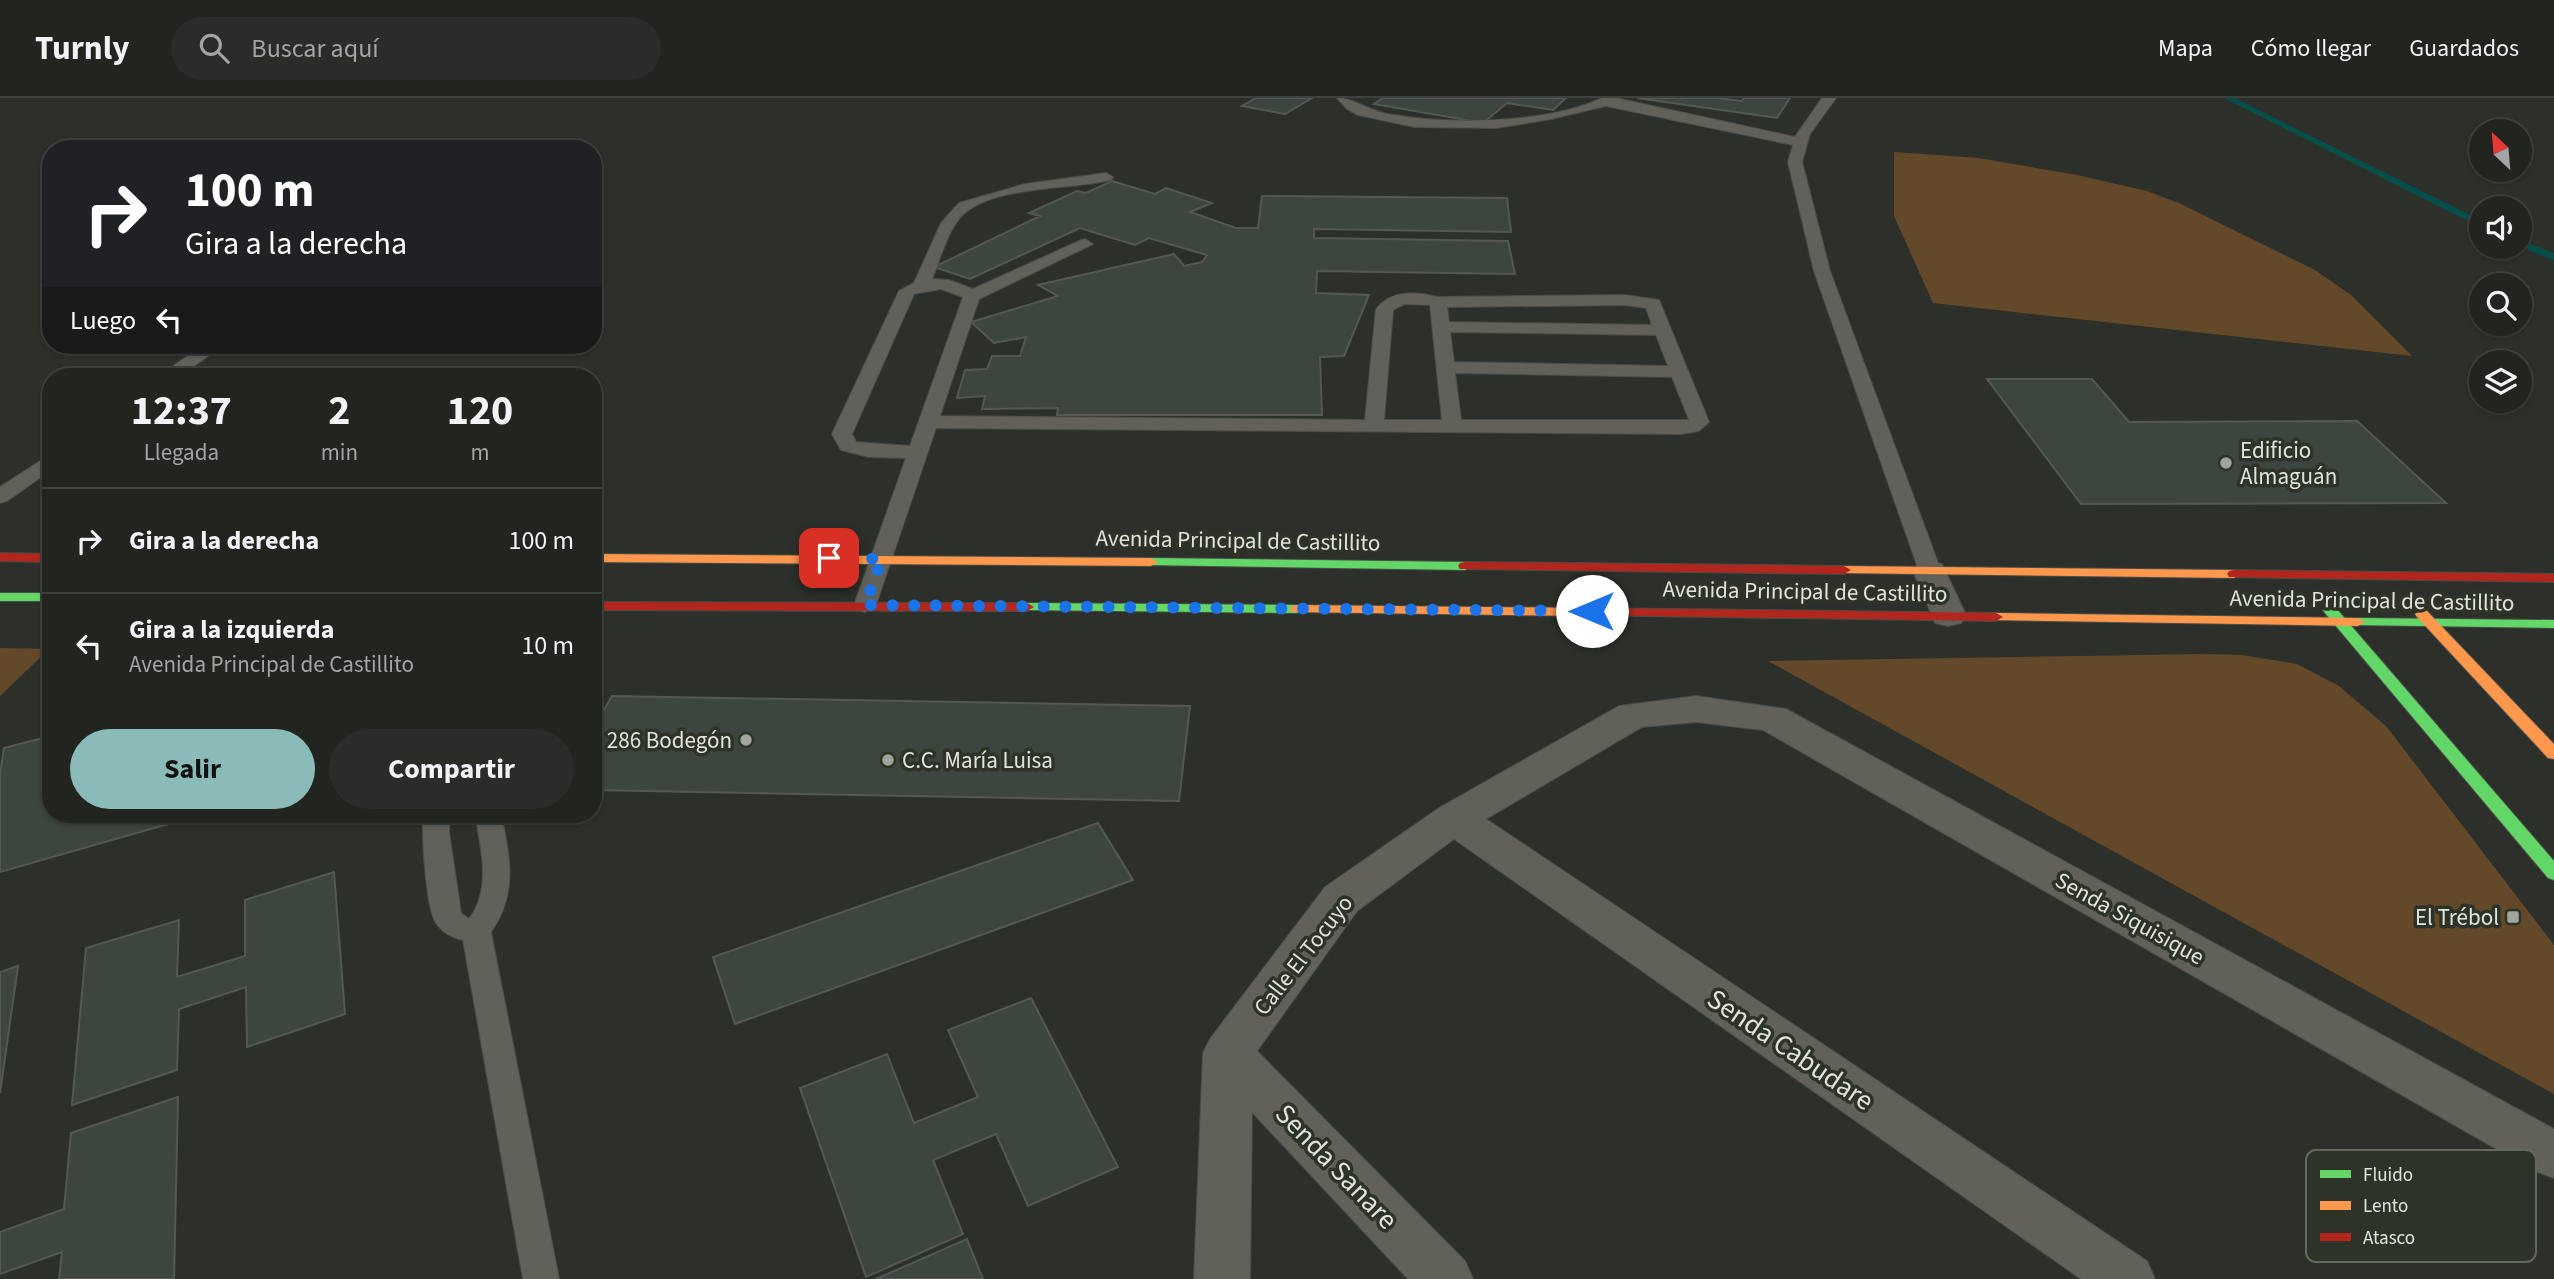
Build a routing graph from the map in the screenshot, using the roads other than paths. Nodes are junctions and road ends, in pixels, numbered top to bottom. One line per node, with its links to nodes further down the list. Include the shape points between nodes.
1 (1344, 98): 3 (lane, via 1368,114 1454,127 1521,122)
2 (1829, 98): 4 (lane)
3 (1607, 100): 4 (lane)
4 (1801, 142): 26 (lane, via 1795,162 1822,271)
5 (1106, 177): 7 (lane, via 1006,192 955,213)
6 (1085, 244): 8 (lane)
7 (921, 285): 8 (lane, via 959,285); 19 (lane, via 907,291 842,434 848,446 869,451)
8 (972, 296): 16 (lane)
9 (1438, 302): 10 (lane); 11 (lane, via 1642,301 1653,304); 17 (lane, via 1401,298 1385,309)
10 (1441, 327): 11 (lane); 13 (lane)
11 (1664, 330): 15 (lane)
12 (202, 354): 14 (lane)
13 (1445, 367): 15 (lane); 18 (lane)
14 (181, 368)
15 (1680, 372): 18 (lane, via 1699,422 1692,427)
16 (929, 422): 17 (lane); 19 (lane)
17 (1374, 425): 18 (lane)
18 (1452, 425)
19 (919, 452): 25 (lane)
20 (42, 467): 21 (lane)
21 (0, 497)
22 (0, 558): 23 (main road)
23 (42, 558)
24 (602, 558): 25 (main road, Avenida Principal de Castillito)
25 (882, 559): 26 (main road, Avenida Principal de Castillito); 32 (lane)
26 (1930, 571): 27 (main road, Avenida Principal de Castillito); 34 (street)
27 (2301, 576): 28 (main road, Avenida Principal de Castillito); 35 (main road)
28 (2386, 577): 29 (main road, Avenida Principal de Castillito); 36 (main road)
29 (2554, 578)
30 (0, 597): 31 (main road)
31 (42, 597)
32 (865, 605): 33 (main road, Avenida Principal de Castillito); 34 (main road, Avenida Principal de Castillito)
33 (602, 606)
34 (1948, 615): 35 (main road, Avenida Principal de Castillito)
35 (2342, 623): 36 (main road, Avenida Principal de Castillito); 43 (main road)
36 (2431, 623): 37 (main road, Avenida Principal de Castillito); 39 (main road)
37 (2554, 624)
38 (1696, 709): 40 (street, Calle El Tocuyo, via 1633,716); 46 (street, Senda Siquisique, via 1772,718)
39 (2554, 754)
40 (1454, 818): 45 (street, Calle El Tocuyo, via 1341,899); 50 (street, Senda Cabudare)
41 (436, 823): 44 (lane, via 447,917 459,928)
42 (489, 823): 44 (lane, via 497,900)
43 (2554, 873)
44 (476, 931): 47 (lane)
45 (1228, 1053): 48 (street); 49 (street, Senda Sanare)
46 (2554, 1155)
47 (541, 1279)
48 (1222, 1279)
49 (1445, 1279)
50 (2127, 1279)

